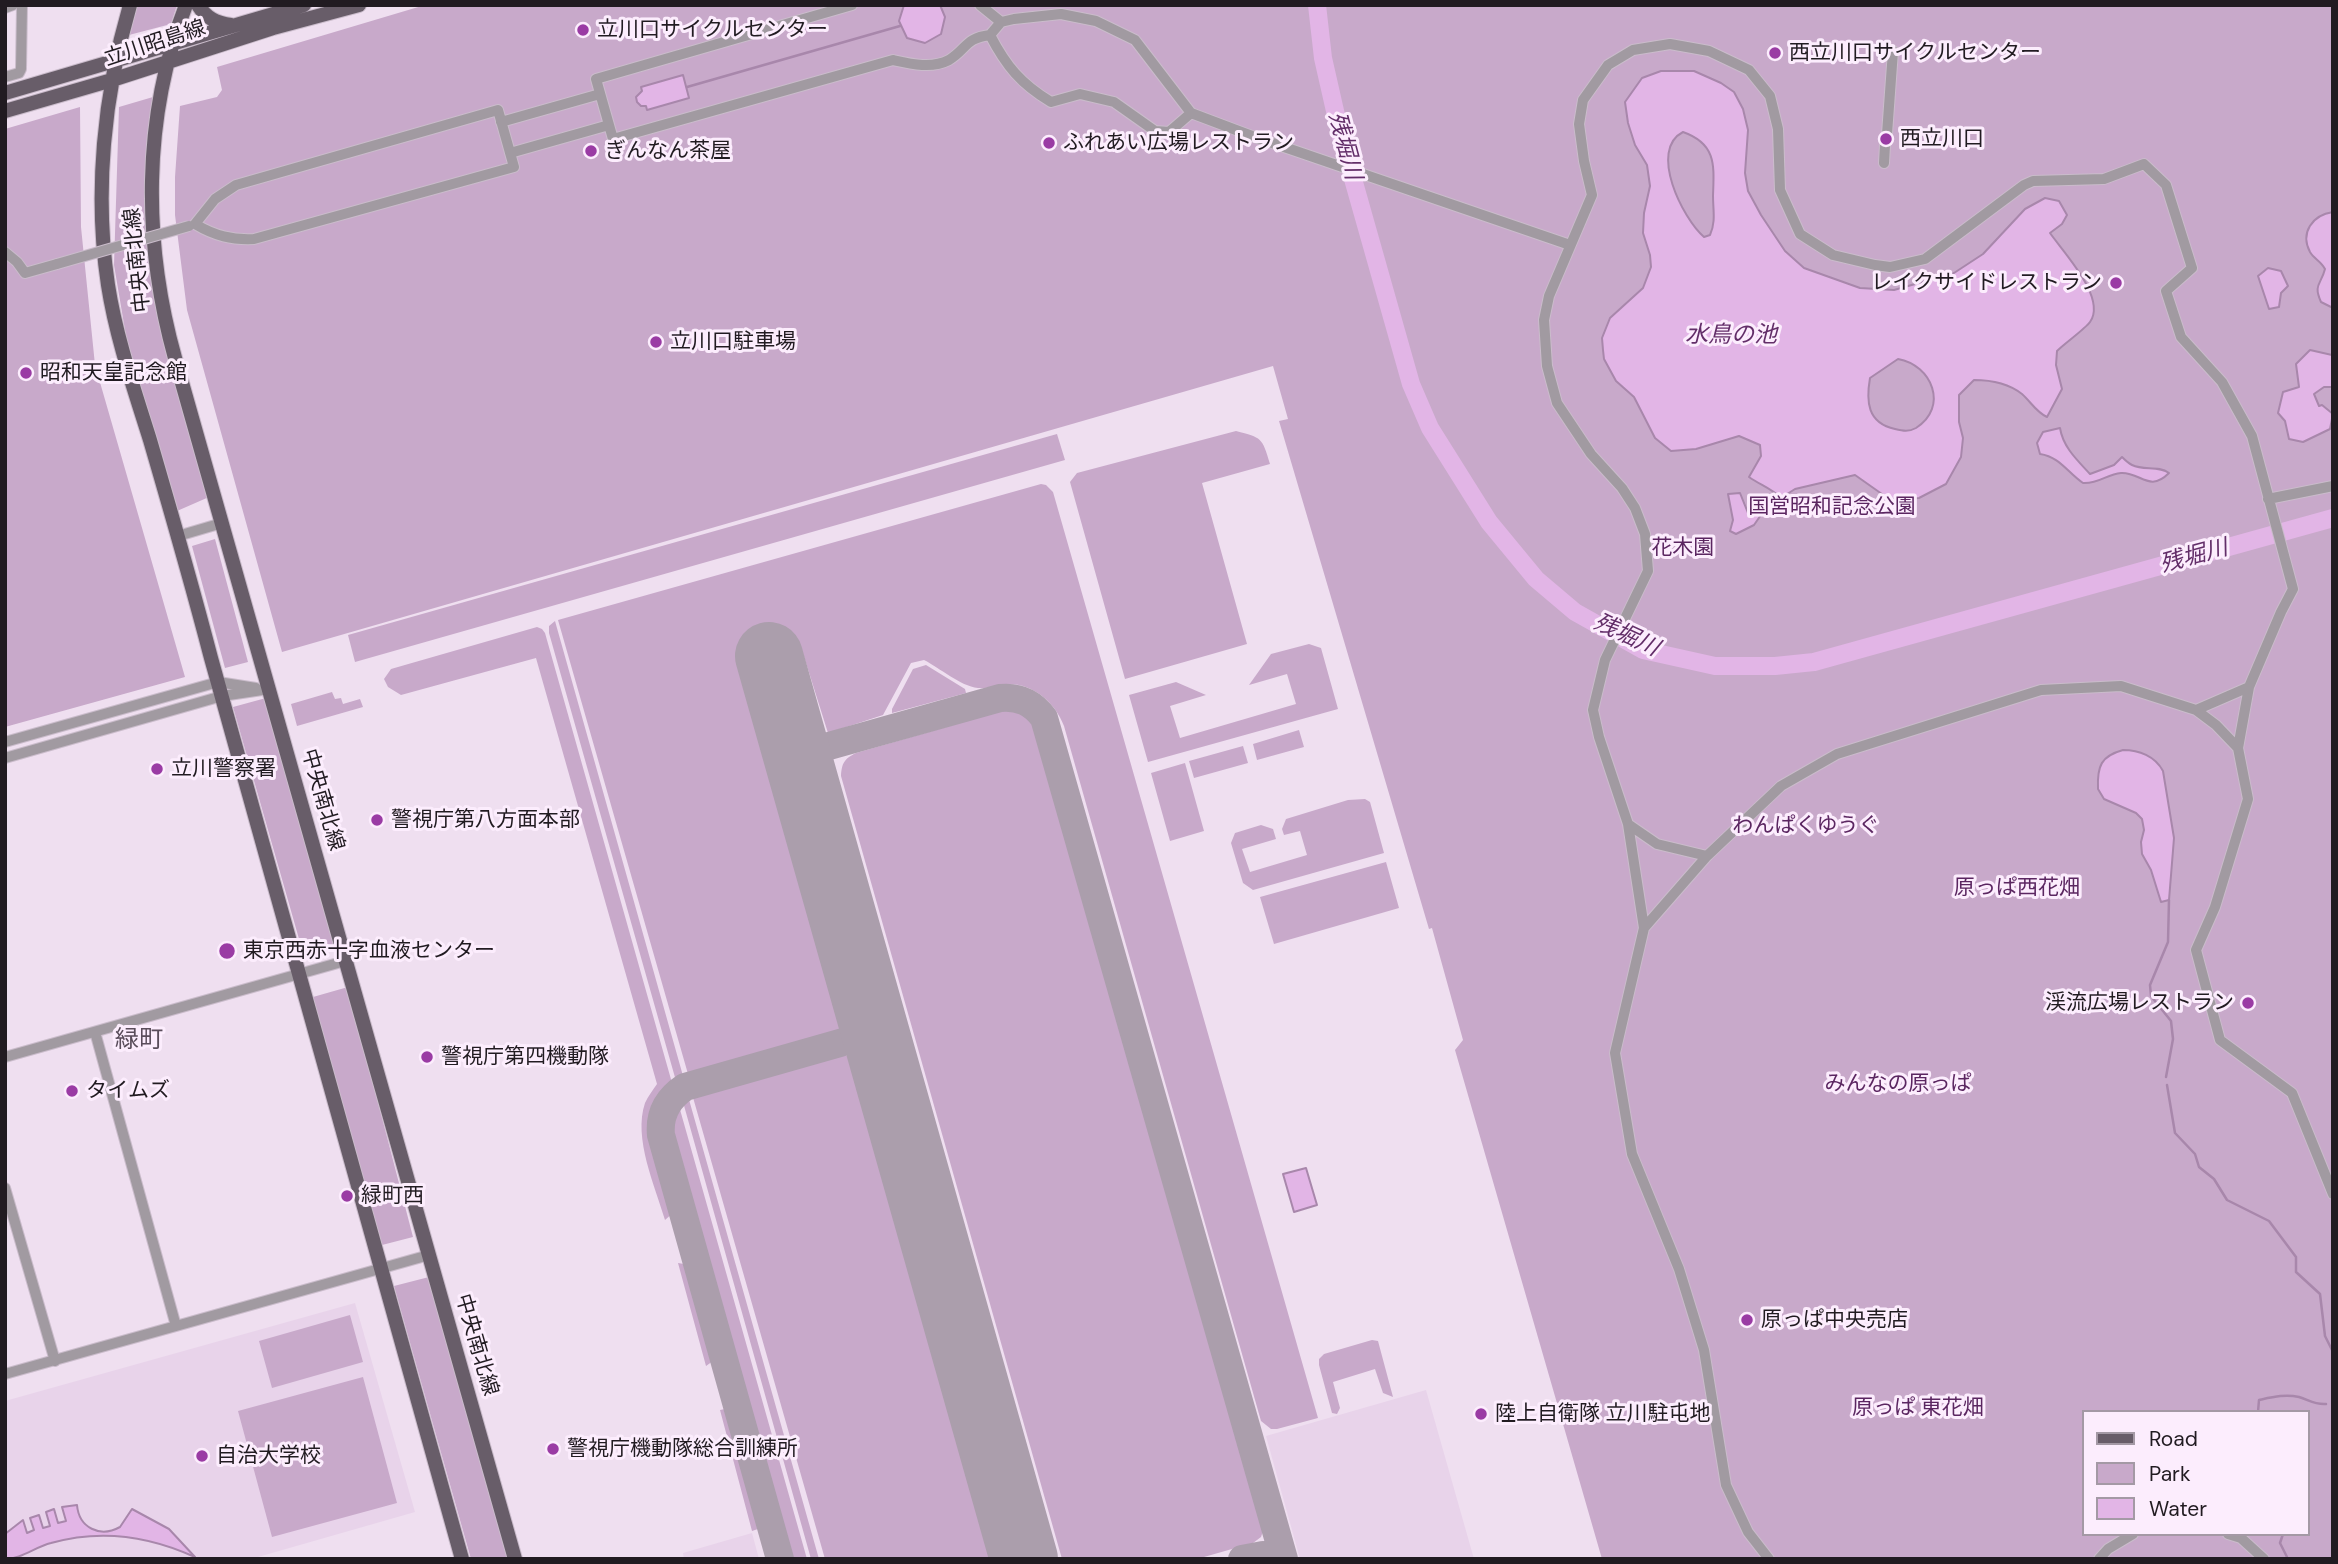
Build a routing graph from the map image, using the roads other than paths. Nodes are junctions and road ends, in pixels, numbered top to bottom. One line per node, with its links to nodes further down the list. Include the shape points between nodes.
1 (13, 5): 10 (street)
2 (22, 5): 18 (street, via 21,69)
3 (130, 5): 16 (main road, 中央南北線)
4 (186, 5): 14 (main road, 中央南北線)
5 (198, 5): 12 (main road, via 215,22)
6 (304, 5): 12 (main road, 立川昭島線)
7 (359, 5): 17 (main road, 立川昭島線)
8 (852, 5): 21 (street, via 596,79)
9 (980, 5): 11 (street)
10 (5, 8)
11 (1001, 22): 13 (street); 23 (street, via 1061,14 1097,21 1135,40)
12 (233, 25): 14 (main road, 立川昭島線)
13 (990, 35): 23 (street, via 1028,88 1051,102 1080,94 1114,102 1155,131 1169,132); 25 (street, via 976,36 949,60 932,65 893,60 613,139)
14 (172, 44): 16 (main road, 立川昭島線); 17 (main road, 中央南北線)
15 (1892, 51): 27 (street)
16 (116, 59): 19 (main road, 中央南北線); 20 (main road, 立川昭島線)
17 (167, 61): 19 (main road, 立川昭島線); 33 (main road, 中央南北線, via 153,160 151,218 156,270 170,338)
18 (5, 77)
19 (112, 80): 22 (main road, 立川昭島線); 34 (main road, 中央南北線, via 103,172 108,286)
20 (5, 93)
21 (600, 94): 24 (street); 25 (street)
22 (5, 111)
23 (1191, 113): 29 (street)
24 (501, 122): 26 (street); 28 (street, via 498,110 243,182 215,199)
25 (609, 125): 26 (street)
26 (510, 153): 28 (street, via 514,167 254,239 226,238)
27 (1884, 163)
28 (192, 225): 30 (street, bridge, via 25,273)
29 (1570, 245): 32 (street, via 1592,195 1579,124 1583,100 1608,65 1633,50 1670,44 1709,51 1749,70 1760,82 1770,96 1778,129 1780,190 1800,234 1833,255 1889,267 1925,259 2033,181 2104,179 2144,164 2166,185 2192,268 2166,291 2181,337 2222,382 2252,436); 42 (street, via 1549,296 1547,366 1557,403 1591,454 1629,498 1645,534 1648,571 1605,660 1593,710)
30 (5, 252)
31 (2333, 486): 32 (street)
32 (2268, 499): 35 (street, via 2293,589)
33 (222, 523): 34 (street); 37 (main road, 中央南北線)
34 (178, 536): 36 (main road, 中央南北線)
35 (2249, 687): 38 (street); 40 (street)
36 (220, 689): 37 (street); 39 (street); 41 (street); 46 (main road, 中央南北線)
37 (270, 690): 45 (main road, 中央南北線)
38 (2196, 710): 40 (street); 43 (street, via 2121,686 2041,690 1837,754 1781,786)
39 (5, 742)
40 (2238, 748): 50 (street, via 2248,799 2215,907 2196,950 2220,1040 2292,1093)
41 (5, 758)
42 (1628, 824): 43 (street, via 1657,844); 44 (street)
43 (1707, 856): 44 (street)
44 (1644, 928): 60 (street, via 1615,1053 1632,1154 1679,1269 1704,1350 1726,1485 1748,1532)
45 (345, 961): 46 (street); 51 (main road, 中央南北線)
46 (298, 974): 47 (street); 52 (main road, 中央南北線)
47 (95, 1032): 48 (street); 53 (street)
48 (5, 1057)
49 (5, 1188): 54 (street)
50 (2333, 1194)
51 (429, 1255): 52 (street); 59 (main road, 中央南北線)
52 (380, 1269): 53 (street); 58 (main road, 中央南北線)
53 (176, 1326): 54 (street)
54 (55, 1361): 55 (street)
55 (5, 1374)
56 (2130, 1536): 61 (street)
57 (2234, 1536): 62 (street)
58 (462, 1559)
59 (514, 1559)
60 (1769, 1559)
61 (2099, 1559)
62 (2264, 1559)

